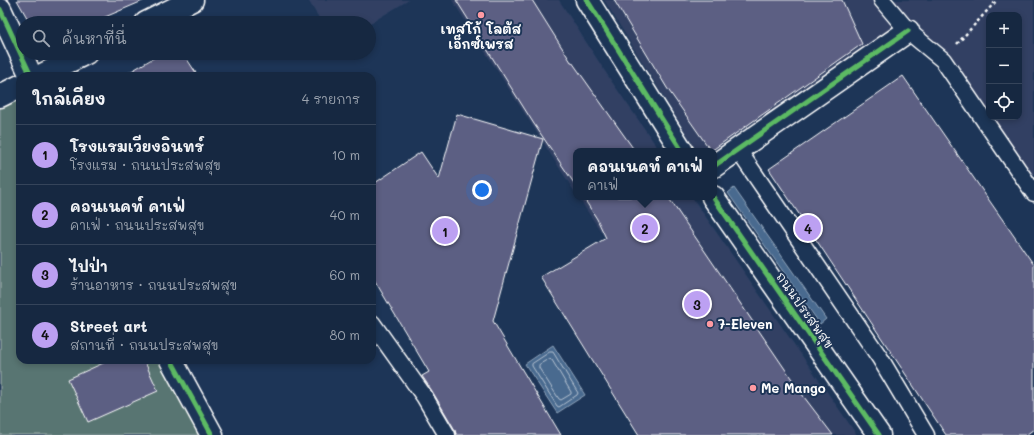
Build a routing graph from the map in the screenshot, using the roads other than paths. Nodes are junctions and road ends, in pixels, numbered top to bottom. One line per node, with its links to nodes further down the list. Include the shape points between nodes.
1 (192, 0): 5 (street)
2 (587, 0): 14 (street)
3 (882, 0): 6 (lane)
4 (0, 9): 7 (street)
5 (160, 16)
6 (908, 31): 15 (street); 17 (lane, via 943,60)
7 (16, 44)
8 (24, 60): 10 (street)
9 (72, 60): 11 (street)
10 (29, 72)
11 (48, 72)
12 (16, 88): 13 (street)
13 (0, 96)
14 (680, 148)
15 (738, 150): 16 (street); 24 (lane, via 876,352)
16 (717, 164)
17 (1034, 193)
18 (715, 200): 23 (street, ถนนประสพสุข)
19 (376, 329): 22 (lane, via 424,396)
20 (173, 364): 21 (street)
21 (212, 435)
22 (446, 435)
23 (880, 435)
24 (926, 435)

